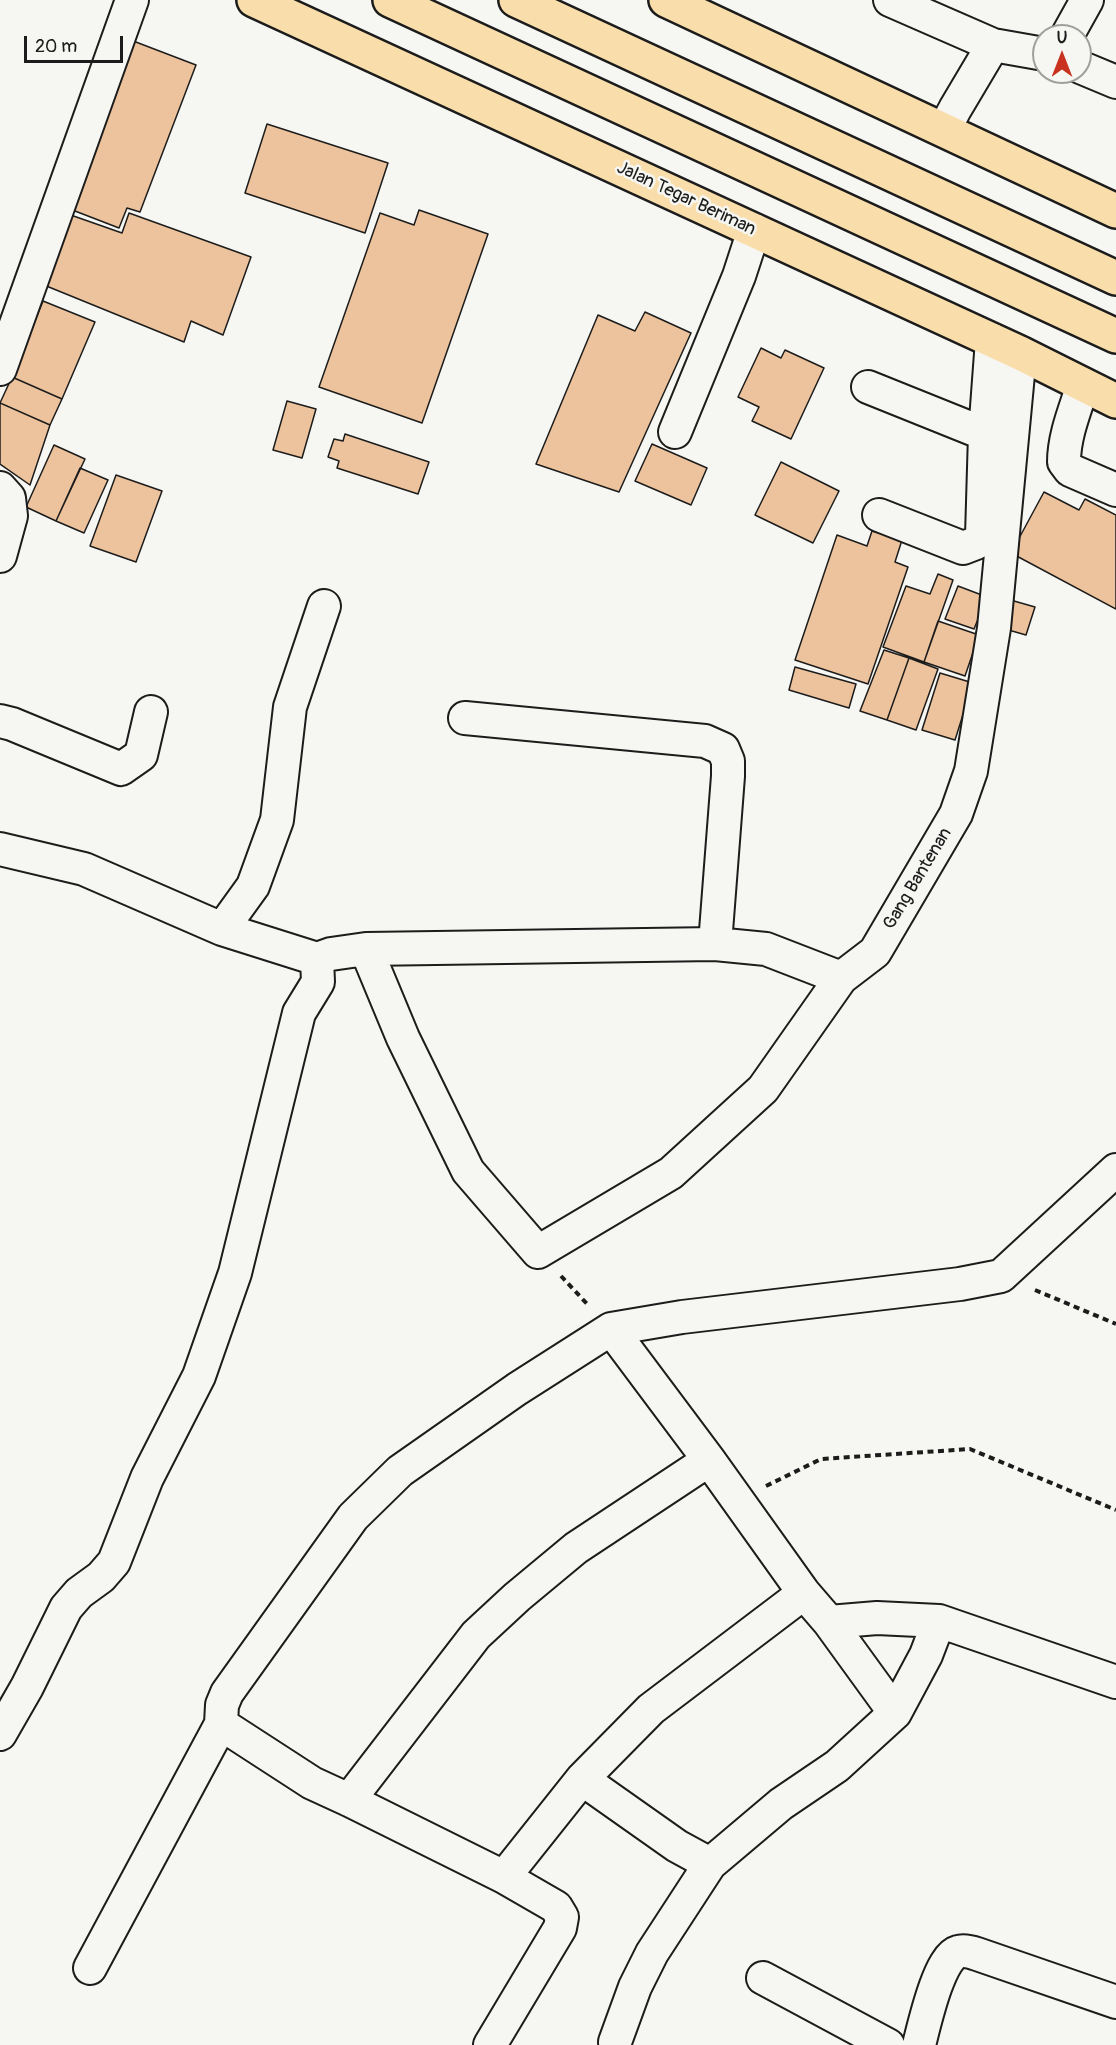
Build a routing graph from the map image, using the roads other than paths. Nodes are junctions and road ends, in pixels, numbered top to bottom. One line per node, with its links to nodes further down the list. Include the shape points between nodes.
1 (132, 0): 19 (street)
2 (254, 0): 15 (main road, Jalan Tegar Beriman)
3 (390, 0): 17 (main road)
4 (516, 0): 16 (main road)
5 (666, 0): 13 (main road)
6 (890, 0): 9 (street)
7 (1087, 0): 8 (street)
8 (1074, 24)
9 (993, 45): 10 (street); 13 (street)
10 (1032, 52)
11 (1092, 72): 12 (street)
12 (1116, 82)
13 (944, 130): 14 (main road)
14 (1116, 211)
15 (754, 230): 18 (main road, Jalan Tegar Beriman); 23 (street)
16 (1116, 278)
17 (1116, 336)
18 (1006, 346): 20 (main road, Jalan Tegar Beriman); 24 (street); 38 (street, Gang Bantenan, via 994,628 971,771 956,814 875,952)
19 (0, 369)
20 (1083, 385): 22 (main road, Jalan Tegar Beriman); 26 (street, via 1068,433 1064,462 1070,470)
21 (868, 387): 24 (street)
22 (1116, 401)
23 (675, 432)
24 (985, 434): 27 (street, via 982,536 975,543 963,548)
25 (0, 488): 28 (street, via 9,498 11,516)
26 (1116, 490)
27 (879, 515)
28 (0, 556)
29 (324, 606): 34 (street, via 290,706 277,820 253,886)
30 (151, 712): 32 (street, via 141,755 121,769)
31 (465, 718): 35 (street, via 705,741 723,749 728,777)
32 (0, 721)
33 (0, 849): 34 (street, via 84,869)
34 (222, 929): 37 (street)
35 (715, 944): 36 (street); 38 (street, via 766,949)
36 (366, 949): 37 (street); 38 (street, Gang Bantenan, via 403,1038 468,1171 538,1251 671,1173 763,1089)
37 (317, 958): 48 (street, via 318,982 299,1013 235,1273 199,1376 147,1478 114,1562 66,1608)
38 (841, 978)
39 (1116, 1170): 40 (street, via 1001,1276)
40 (611, 1329): 41 (street); 47 (street, via 400,1471 353,1517 227,1693)
41 (709, 1460): 42 (street); 50 (street, via 576,1548 476,1635)
42 (804, 1593): 44 (street); 49 (street, via 651,1709)
43 (939, 1621): 44 (street, via 877,1618); 45 (street); 46 (street)
44 (829, 1622): 46 (street)
45 (1116, 1682)
46 (895, 1713): 51 (street, via 837,1766 781,1804)
47 (221, 1724): 50 (street, via 312,1783); 53 (street)
48 (0, 1734)
49 (582, 1779): 51 (street, via 677,1846); 52 (street)
50 (350, 1800): 52 (street)
51 (710, 1864): 56 (street, via 652,1953)
52 (504, 1877): 57 (street, via 556,1907 562,1917 560,1928)
53 (90, 1968)
54 (763, 1978): 58 (street)
55 (1116, 2002): 59 (street, via 977,1954 956,1952 945,1964)
56 (615, 2043)
57 (490, 2045)
58 (888, 2045)
59 (919, 2045)

